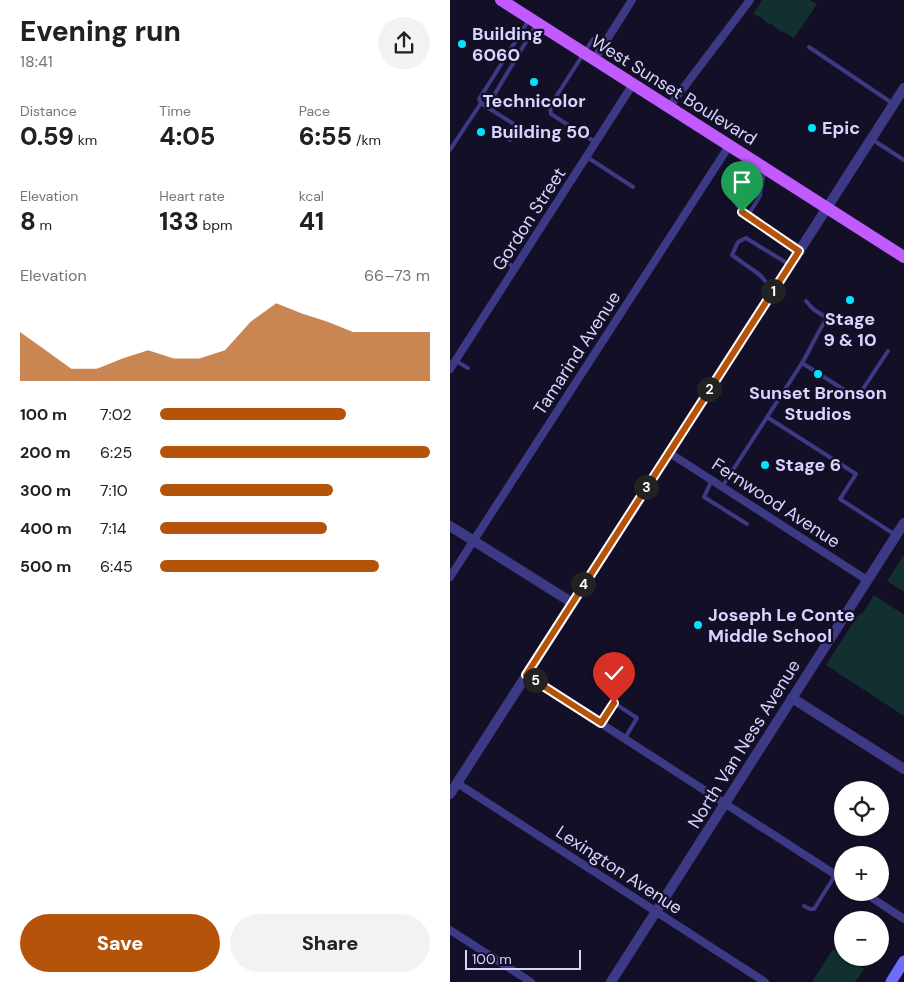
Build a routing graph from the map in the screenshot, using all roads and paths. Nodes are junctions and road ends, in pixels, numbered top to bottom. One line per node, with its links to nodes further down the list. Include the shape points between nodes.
1 (501, 0): 4 (main road, West Sunset Boulevard)
2 (632, 0): 7 (street)
3 (750, 0): 12 (street)
4 (533, 21): 7 (main road, West Sunset Boulevard); 10 (lane, via 483,92); 10 (lane, via 490,102 486,105)
5 (592, 39): 7 (lane)
6 (808, 47): 11 (lane)
7 (589, 56): 8 (main road, West Sunset Boulevard); 17 (lane, via 550,106 550,114)
8 (633, 84): 12 (main road, West Sunset Boulevard); 17 (street, Gordon Street)
9 (904, 88): 11 (street)
10 (480, 103): 13 (lane); 19 (lane)
11 (893, 104): 15 (street)
12 (669, 108): 18 (main road, West Sunset Boulevard)
13 (518, 127): 14 (lane); 16 (lane)
14 (531, 135)
15 (871, 139): 21 (lane); 24 (street)
16 (510, 140)
17 (596, 143): 20 (street, Gordon Street)
18 (729, 146): 22 (main road, West Sunset Boulevard); 46 (street, Tamarind Avenue)
19 (450, 150)
20 (587, 157): 23 (lane); 30 (street, Gordon Street)
21 (904, 160)
22 (763, 167): 24 (main road, West Sunset Boulevard); 25 (lane, via 738,202); 25 (lane, via 759,199 750,212)
23 (633, 187)
24 (827, 208): 26 (street); 27 (main road, West Sunset Boulevard)
25 (742, 212): 26 (lane)
26 (799, 251): 29 (street)
27 (904, 257)
28 (506, 262): 30 (lane)
29 (790, 265): 31 (street); 31 (lane, via 746,238 738,242 732,255 760,275)
30 (516, 268): 34 (street, Gordon Street)
31 (773, 290): 39 (street)
32 (806, 301): 35 (lane, via 827,318)
33 (888, 351): 35 (lane, via 857,398)
34 (456, 360): 36 (lane); 37 (street, Gordon Street)
35 (802, 363): 38 (lane)
36 (468, 368)
37 (450, 369)
38 (767, 417): 41 (lane); 45 (lane, via 856,474 840,499)
39 (668, 452): 40 (street, Fernwood Avenue); 49 (street)
40 (712, 480): 41 (street, Fernwood Avenue); 43 (lane, via 704,497)
41 (722, 487): 48 (street, Fernwood Avenue)
42 (904, 523): 45 (street, North Van Ness Avenue)
43 (747, 524)
44 (450, 526): 46 (street)
45 (896, 535): 48 (street, North Van Ness Avenue)
46 (474, 540): 47 (street, Tamarind Avenue); 49 (street)
47 (450, 577)
48 (867, 580): 51 (street, North Van Ness Avenue)
49 (571, 602): 50 (street)
50 (526, 675): 52 (street); 55 (street)
51 (792, 698): 54 (street); 57 (street, North Van Ness Avenue)
52 (601, 723): 53 (street); 53 (lane, via 614,703 637,718)
53 (625, 738): 57 (street)
54 (904, 769)
55 (457, 783): 56 (street); 62 (street, Lexington Avenue)
56 (450, 794)
57 (726, 803): 58 (street); 62 (street, North Van Ness Avenue)
58 (834, 874)
59 (834, 883): 61 (lane, via 814,909)
60 (877, 901): 63 (street)
61 (804, 906)
62 (657, 912): 67 (street, North Van Ness Avenue); 68 (street, Lexington Avenue)
63 (904, 919)
64 (450, 930): 66 (street)
65 (904, 961): 69 (main road)
66 (531, 982)
67 (611, 982)
68 (765, 982)
69 (891, 982)

